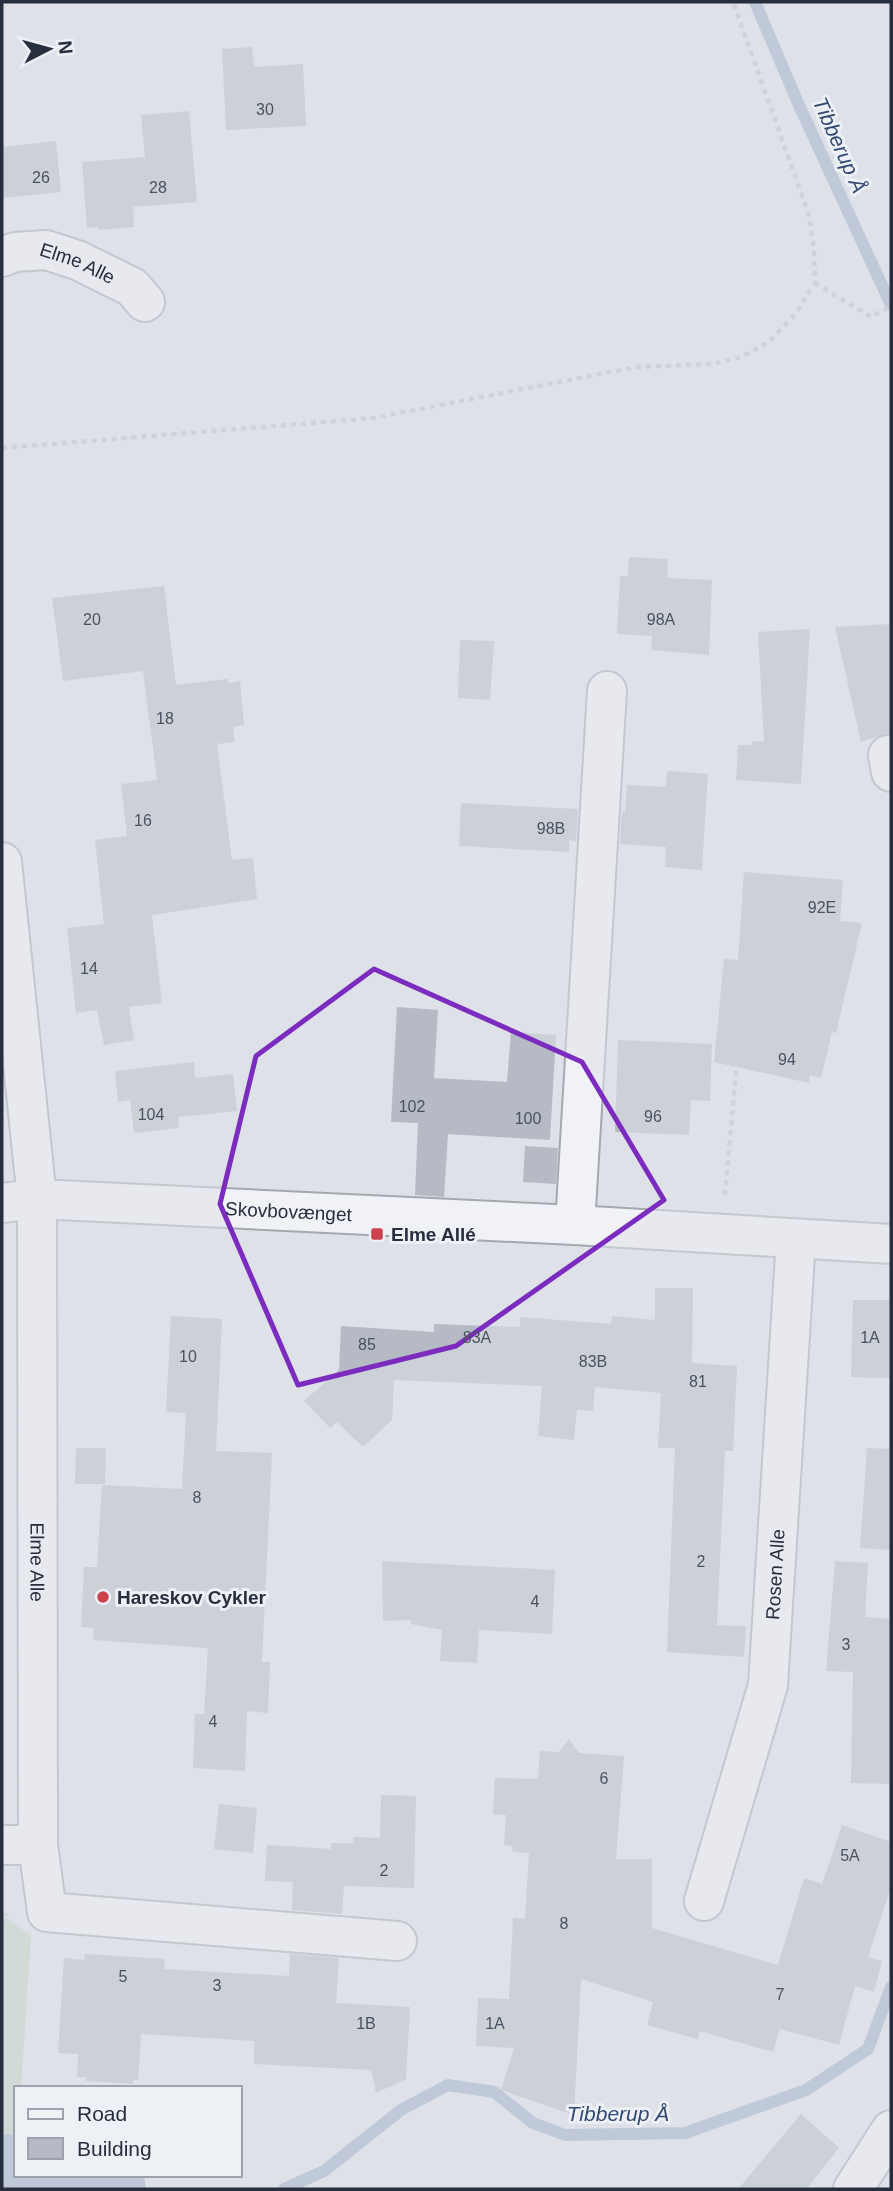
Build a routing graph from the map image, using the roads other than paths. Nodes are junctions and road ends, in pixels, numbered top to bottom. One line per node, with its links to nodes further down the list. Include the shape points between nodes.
1 (2, 257): 2 (street, Elme Alle, via 15,251 46,250 132,287)
2 (145, 302)
3 (607, 691): 6 (street)
4 (2, 862): 5 (street, Elme Alle)
5 (19, 1201): 6 (street, Skovbovænget); 9 (street, Elme Alle)
6 (575, 1226): 7 (street, Skovbovænget)
7 (796, 1239): 8 (street, Skovbovænget); 10 (street, Rosen Alle, via 768,1685)
8 (891, 1244)
9 (20, 1845): 11 (street, Elme Alle, via 47,1912)
10 (704, 1901)
11 (397, 1941)
12 (891, 2130): 13 (street)
13 (853, 2189)

